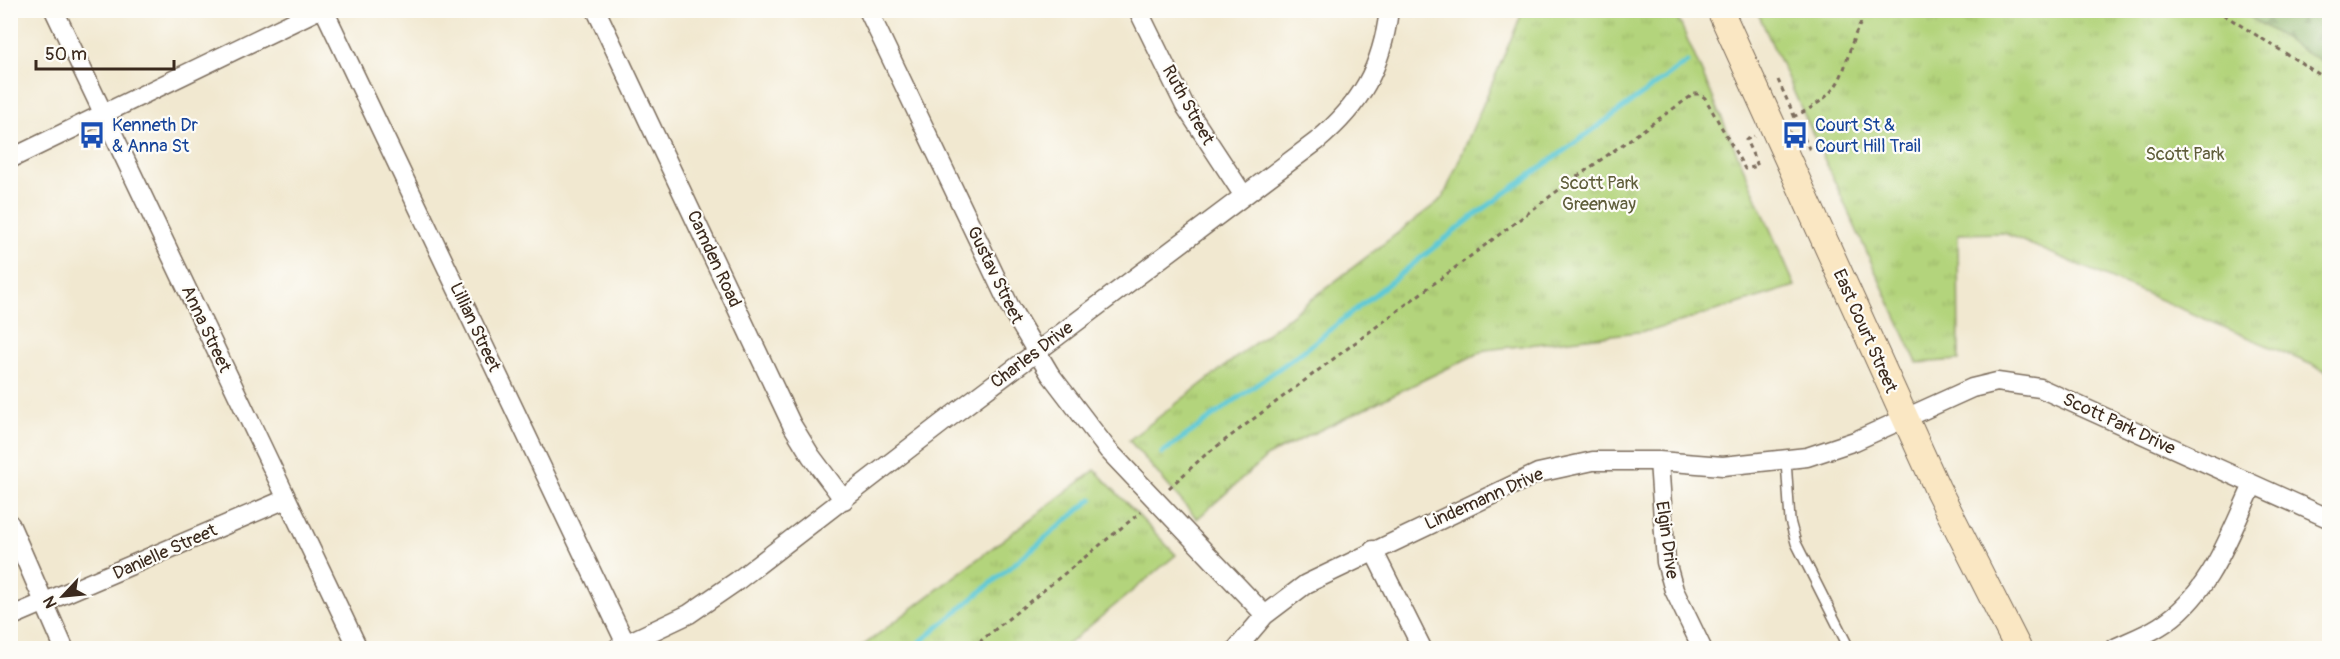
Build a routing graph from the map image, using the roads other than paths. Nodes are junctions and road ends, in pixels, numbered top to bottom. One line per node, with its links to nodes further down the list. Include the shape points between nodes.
1 (54, 10): 9 (street, Anna Street)
2 (318, 10): 9 (street)
3 (324, 10): 25 (street, Lillian Street)
4 (596, 10): 18 (street, Camden Road, via 792,425)
5 (868, 10): 12 (street, Gustav Street, via 1010,307)
6 (1138, 10): 11 (street, Ruth Street, via 1185,106)
7 (1389, 10): 11 (street, Charles Drive, via 1380,57 1355,104 1317,141)
8 (1720, 10): 13 (street, East Court Street)
9 (104, 112): 10 (street); 17 (street, Anna Street)
10 (10, 159)
11 (1244, 196): 12 (street, Charles Drive)
12 (1036, 352): 18 (street, Charles Drive); 23 (street, Gustav Street, via 1101,441)
13 (1905, 418): 14 (street, Lindemann Drive, via 1829,451); 16 (street, Scott Park Drive, via 1972,388 1997,382 2040,388); 32 (street, East Court Street)
14 (1786, 460): 15 (street, Lindemann Drive, via 1723,466); 31 (lane, via 1790,521 1796,543)
15 (1659, 461): 21 (street, Lindemann Drive, via 1593,461 1538,473); 30 (street, Elgin Drive, via 1666,562 1674,590)
16 (2253, 485): 19 (street, Scott Park Drive); 33 (street, via 2202,588 2160,626)
17 (286, 499): 22 (street, Danielle Street); 27 (street, Anna Street)
18 (844, 500): 25 (street, Charles Drive, via 689,614)
19 (2330, 519)
20 (10, 524): 22 (street)
21 (1373, 550): 23 (street, Lindemann Drive, via 1305,584); 29 (street)
22 (45, 604): 24 (street, Danielle Street); 26 (street)
23 (1265, 615): 28 (street, Lindemann Drive)
24 (10, 617)
25 (621, 646)
26 (64, 648)
27 (358, 648)
28 (1237, 648)
29 (1422, 648)
30 (1702, 648)
31 (1850, 648)
32 (2018, 648)
33 (2115, 648)

